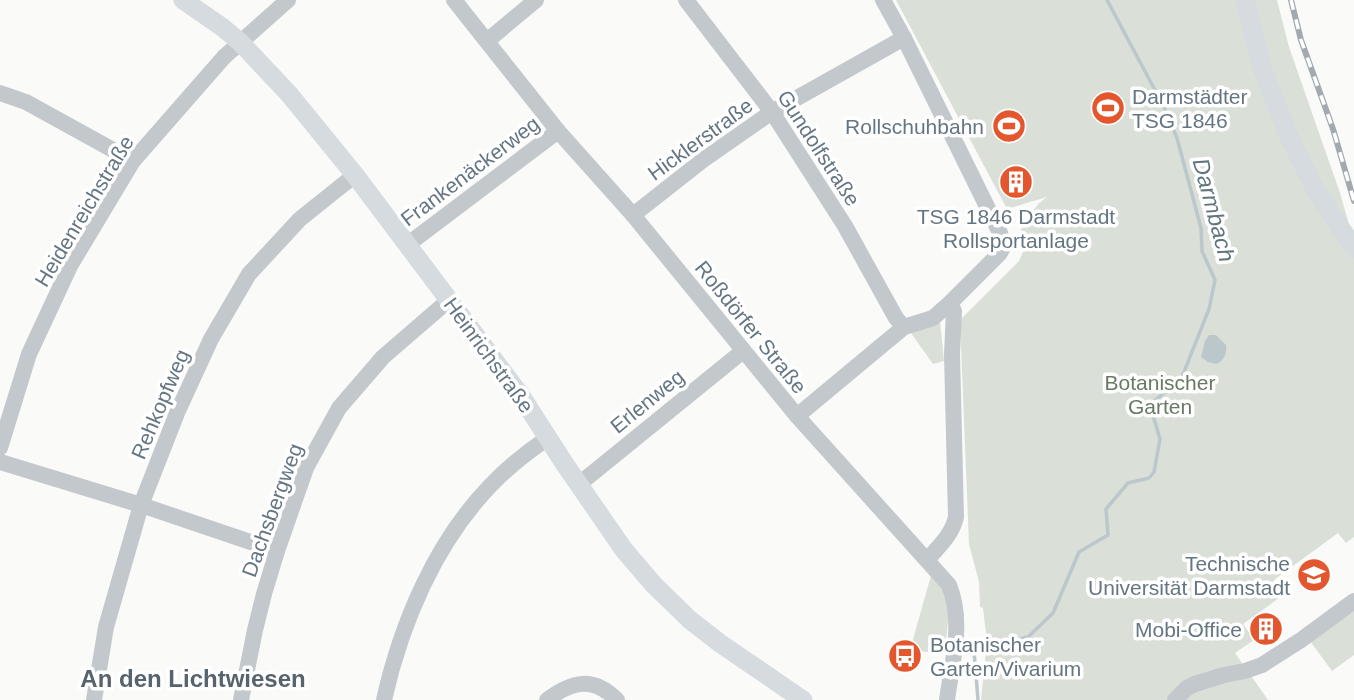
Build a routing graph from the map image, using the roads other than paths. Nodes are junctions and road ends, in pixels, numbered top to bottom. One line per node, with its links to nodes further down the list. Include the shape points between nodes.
1 (183, 0): 10 (main road, Heinrichstraße)
2 (288, 0): 10 (street, Heidenreichstraße)
3 (454, 0): 9 (street, Roßdörfer Straße)
4 (536, 0): 9 (street)
5 (686, 0): 12 (street, Gundolfstraße)
6 (883, 0): 8 (street)
7 (1245, 0): 18 (main road, via 1262,68 1289,137)
8 (904, 38): 12 (street, Hicklerstraße); 20 (street, via 1003,247)
9 (487, 41): 13 (street, Roßdörfer Straße)
10 (240, 42): 14 (street, Heidenreichstraße, via 204,77); 15 (main road, Heinrichstraße)
11 (0, 93): 14 (street, via 26,102)
12 (772, 112): 16 (street, Hicklerstraße); 21 (street, Gundolfstraße)
13 (558, 131): 16 (street, Roßdörfer Straße); 17 (street, Frankenäckerweg)
14 (134, 161): 25 (street, Heidenreichstraße, via 70,267 29,354)
15 (355, 175): 17 (main road, Heinrichstraße); 28 (street, Rehkopfweg, via 300,219 249,274 205,352)
16 (633, 215): 22 (street, Roßdörfer Straße)
17 (407, 245): 19 (main road, Heinrichstraße)
18 (1354, 248)
19 (449, 300): 24 (main road, Heinrichstraße); 29 (street, Dachsbergweg, via 383,357 339,408 306,468)
20 (950, 303): 21 (street, via 933,318); 30 (street, via 954,311 956,517 946,538)
21 (904, 327): 23 (street)
22 (743, 351): 23 (street, Roßdörfer Straße); 27 (street, Erlenweg)
23 (797, 416): 30 (street, Roßdörfer Straße)
24 (548, 438): 27 (main road, Heinrichstraße); 34 (street, via 490,485 456,528 408,616)
25 (0, 448)
26 (0, 462): 28 (street)
27 (578, 485): 37 (main road, Heinrichstraße, via 624,550 672,603 721,644)
28 (141, 505): 29 (street); 32 (street, Rehkopfweg, via 106,627)
29 (276, 551): 33 (street, Dachsbergweg)
30 (927, 559): 38 (street, Roßdörfer Straße, via 949,585 956,614)
31 (1354, 601): 39 (street, via 1262,665 1195,684)
32 (94, 700)
33 (242, 700)
34 (384, 700)
35 (547, 700): 36 (street, via 563,688 585,682 607,690)
36 (617, 700)
37 (803, 700)
38 (947, 700)
39 (1175, 700)

